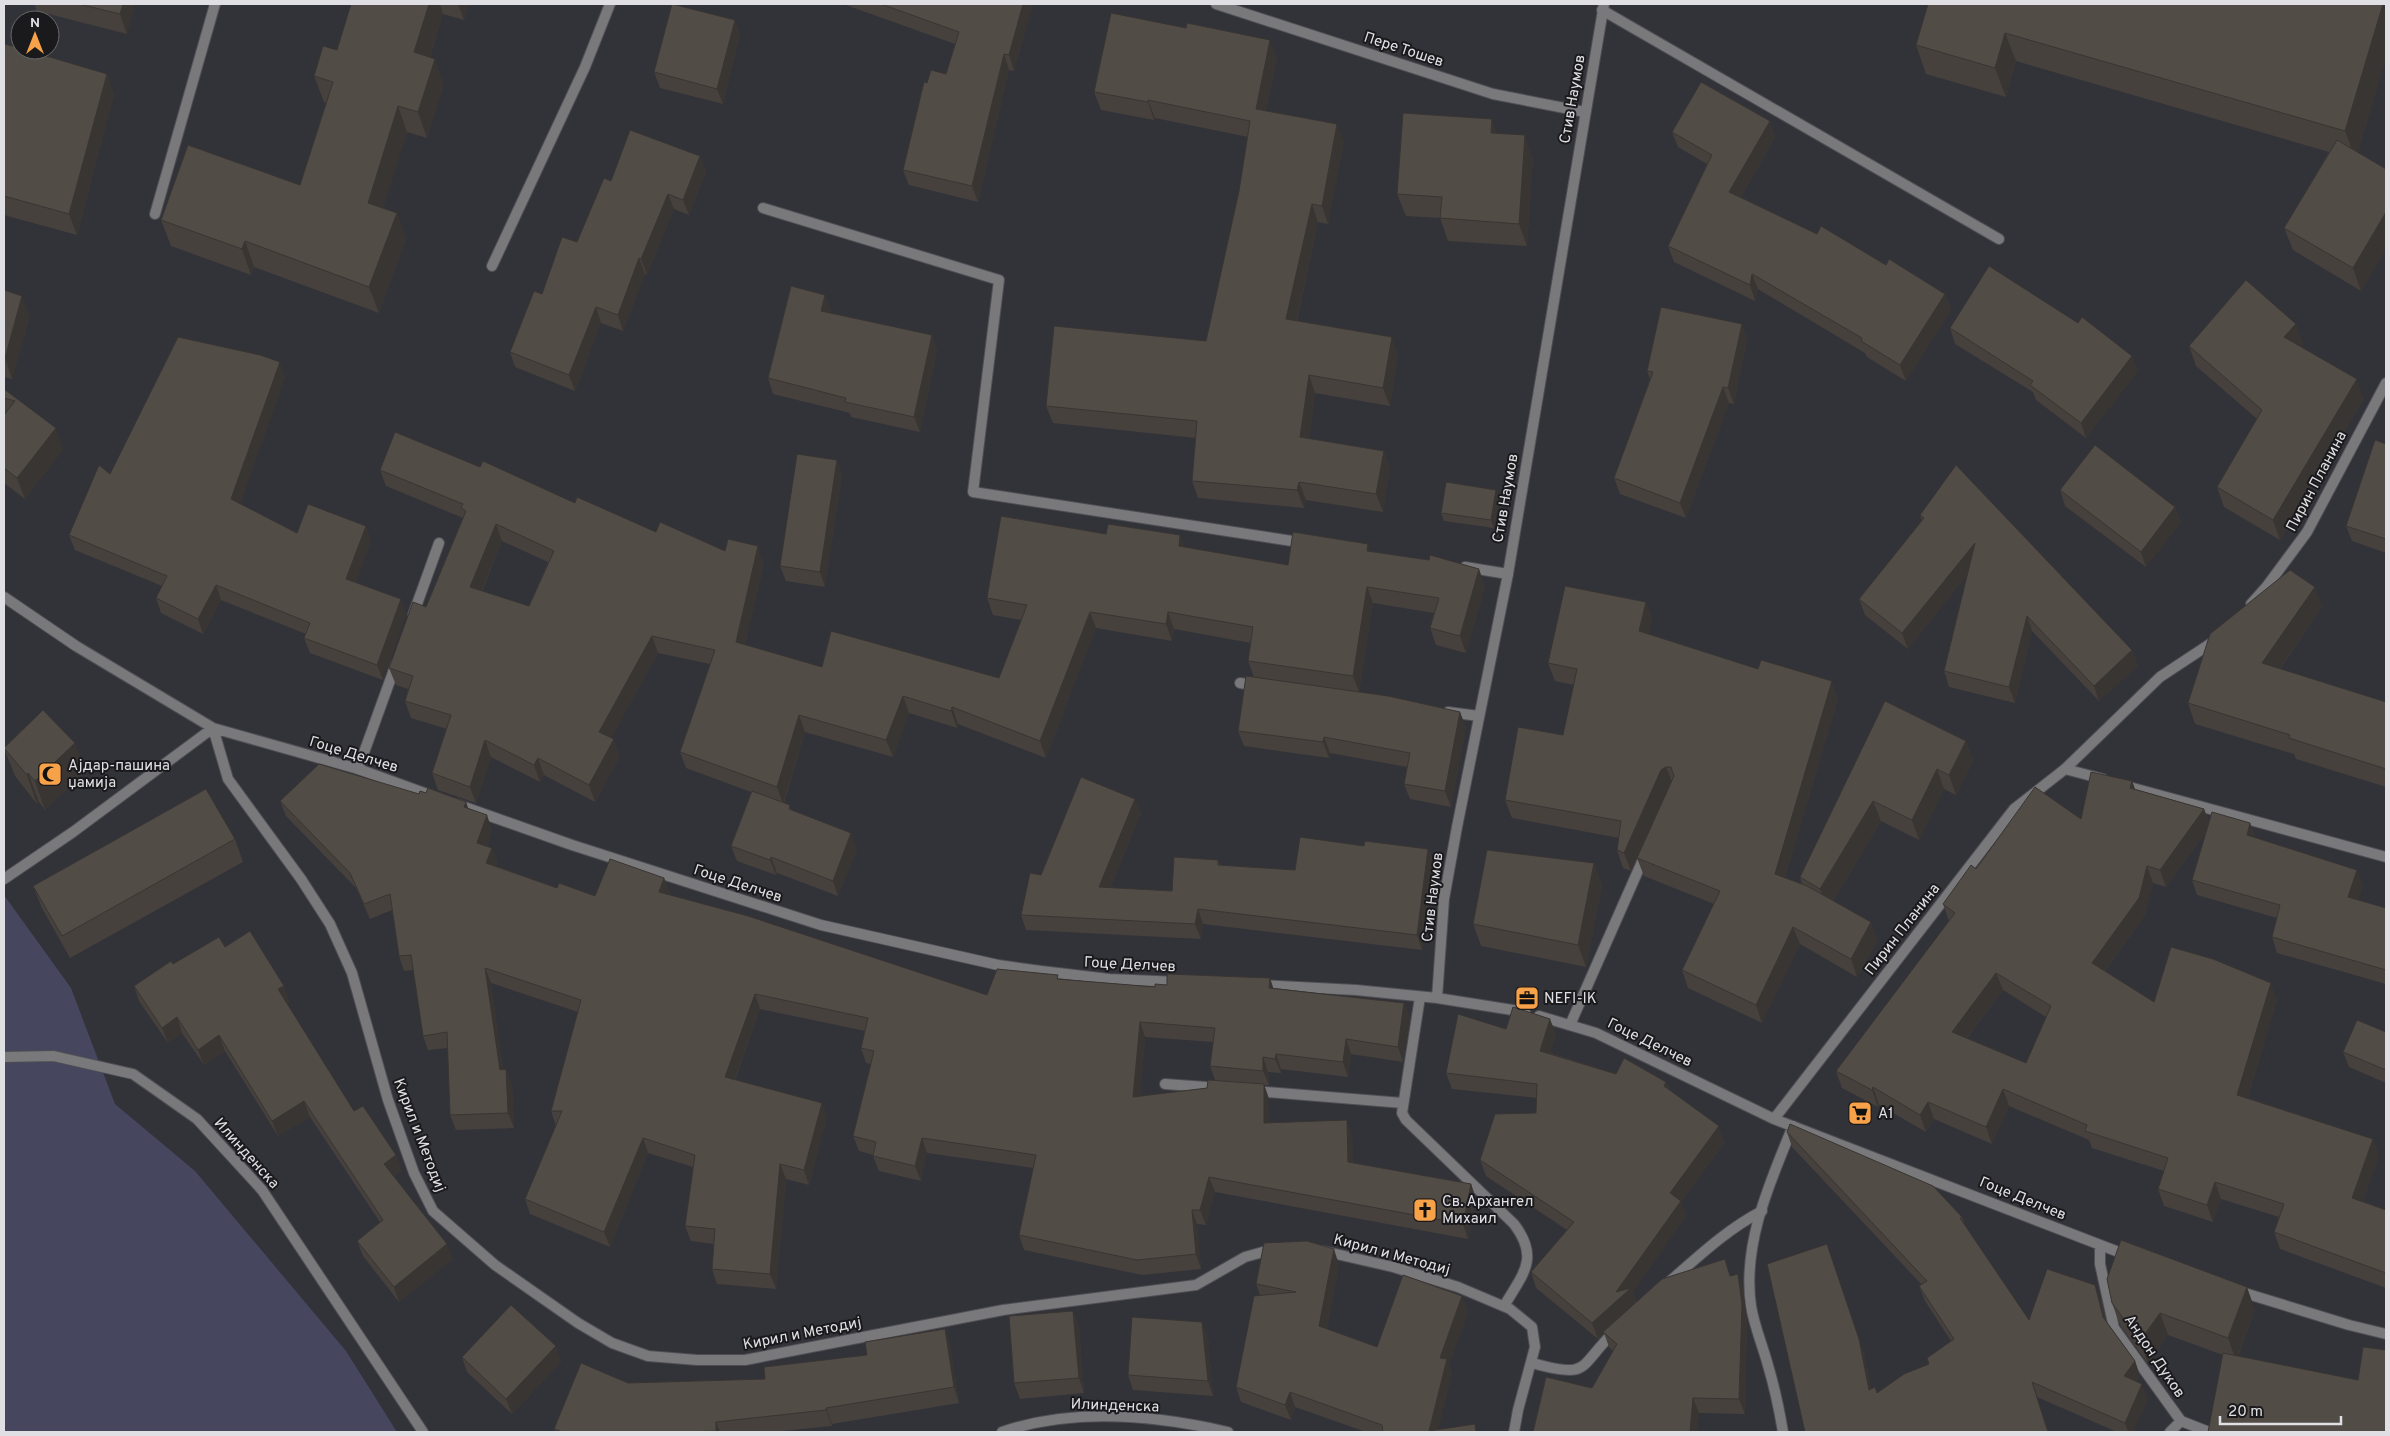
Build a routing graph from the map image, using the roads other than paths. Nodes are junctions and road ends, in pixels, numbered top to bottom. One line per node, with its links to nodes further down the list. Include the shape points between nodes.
1 (215, 4): 8 (street)
2 (610, 4): 10 (street, via 585,67)
3 (1216, 4): 4 (street, Пере Тошев)
4 (1234, 7): 6 (street, Пере Тошев, via 1493,94)
5 (1603, 7): 6 (street, Стив Наумов); 9 (street)
6 (1585, 112): 15 (street, Стив Наумов)
7 (763, 208): 13 (street, via 999,280 973,492)
8 (155, 214)
9 (2000, 239)
10 (492, 266)
11 (2386, 383): 17 (street, Пирин Планина, via 2307,532)
12 (439, 543): 18 (street)
13 (1313, 544)
14 (1450, 565): 15 (street)
15 (1508, 574): 24 (street, Стив Наумов)
16 (4, 597): 25 (street, Гоце Делчев, via 76,646)
17 (2242, 614)
18 (409, 628)
19 (2223, 635): 27 (street, Пирин Планина, via 2160,677)
20 (399, 656): 26 (street)
21 (1240, 683): 22 (street)
22 (1268, 687)
23 (1441, 711): 24 (street)
24 (1479, 716): 34 (street, Стив Наумов, via 1444,899)
25 (213, 728): 26 (street, Гоце Делчев); 30 (street); 43 (street, Кирил и Методиј, via 228,779 330,924 352,973 394,1118 414,1173 433,1212 495,1265 612,1343 648,1356 745,1360 1003,1310 1196,1284 1245,1258)
26 (358, 769): 31 (street, Гоце Делчев, via 572,846 821,925 1032,970 1109,979)
27 (2066, 769): 29 (street); 39 (street, Пирин Планина, via 2014,809)
28 (1650, 845): 35 (street)
29 (2386, 857)
30 (4, 879)
31 (1191, 982)
32 (1248, 985): 33 (street, Гоце Делчев, via 1356,990)
33 (1420, 997): 34 (street, Гоце Делчев); 38 (street)
34 (1437, 998): 35 (street, Гоце Делчев, via 1526,1013)
35 (1570, 1025): 39 (street, Гоце Делчев, via 1596,1033)
36 (4, 1057): 53 (street, Илинденска, via 54,1056 133,1074 197,1120 262,1190)
37 (1165, 1084): 38 (street)
38 (1403, 1102): 48 (street, via 1402,1113 1406,1120 1526,1238 1526,1269)
39 (1774, 1119): 40 (street, Гоце Делчев)
40 (1794, 1126): 41 (street, via 1771,1179); 42 (street, Гоце Делчев)
41 (1762, 1212): 47 (street, via 1740,1223 1708,1247); 57 (street, via 1754,1237 1749,1280 1751,1308 1774,1387)
42 (2100, 1246): 45 (street, Гоце Делчев); 52 (street, Андон Дуков, via 2102,1274 2114,1328)
43 (1286, 1249)
44 (1314, 1249): 48 (street, Кирил и Методиј, via 1458,1286)
45 (2135, 1258)
46 (2224, 1287): 50 (street)
47 (1660, 1290)
48 (1504, 1306): 51 (street, Кирил и Методиј, via 1532,1327 1536,1347)
49 (1624, 1322): 51 (street, via 1587,1365 1565,1372)
50 (2386, 1334)
51 (1532, 1363): 56 (street, Кирил и Методиј)
52 (2181, 1421): 58 (street); 59 (street, Андон Дуков)
53 (423, 1432)
54 (1002, 1432): 55 (street, Илинденска, via 1073,1416 1153,1420)
55 (1228, 1432)
56 (1514, 1432)
57 (1783, 1432)
58 (2170, 1432)
59 (2209, 1432)

